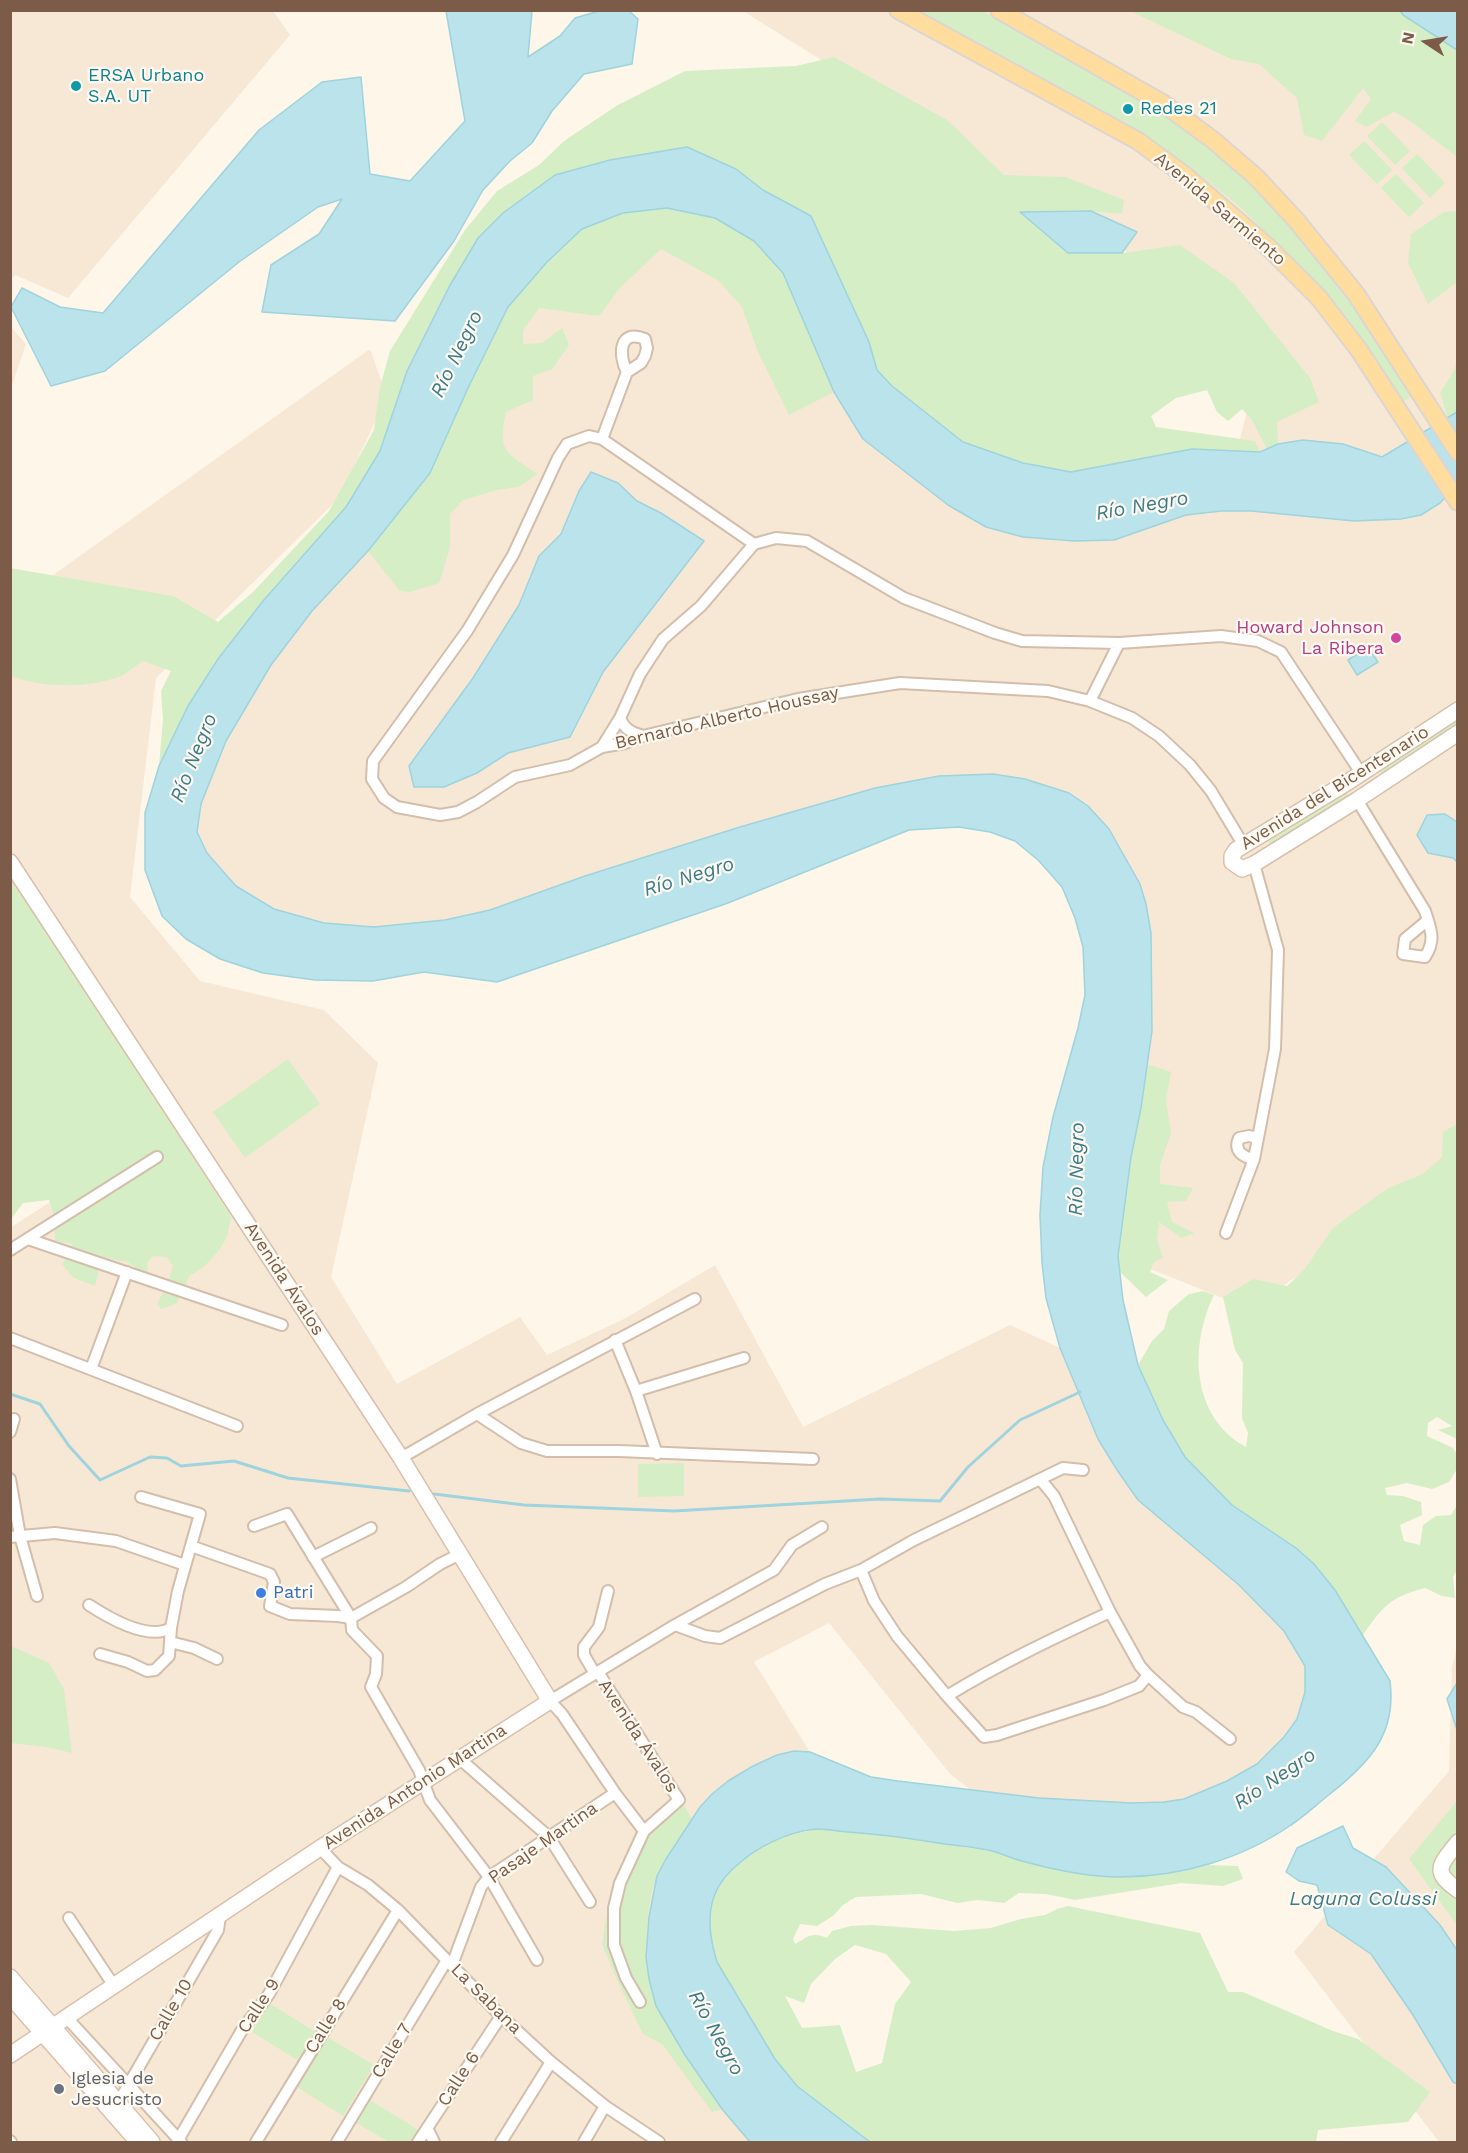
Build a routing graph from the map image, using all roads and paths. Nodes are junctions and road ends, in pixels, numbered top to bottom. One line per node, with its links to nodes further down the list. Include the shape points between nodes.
1 (898, 10): 6 (main road, Avenida Sarmiento, via 1137,141 1187,177 1268,246 1319,298 1359,350)
2 (999, 10): 5 (main road, Avenida Sarmiento, via 1164,104 1256,177 1356,294)
3 (627, 372): 4 (street)
4 (602, 439): 7 (street); 14 (street, Bernardo Alberto Houssay, via 589,436 567,444 513,555 467,631 373,761 372,779 384,798 397,807 441,815 458,812 515,777 570,765)
5 (1458, 452)
6 (1458, 502)
7 (754, 544): 8 (street, via 776,538 807,541 904,598 1022,641); 11 (street, via 701,606 663,639 640,674)
8 (1119, 643): 9 (street); 15 (street, via 1221,636 1258,641 1281,652)
9 (1090, 701): 13 (street, Bernardo Alberto Houssay, via 1048,691 900,682 798,699); 18 (street, Bernardo Alberto Houssay, via 1132,718 1159,736 1190,765 1211,790)
10 (1458, 710): 15 (street, Avenida del Bicentenario)
11 (621, 718): 13 (street, via 628,731); 14 (street)
12 (1458, 733): 16 (street, Avenida del Bicentenario)
13 (644, 736): 14 (street, Bernardo Alberto Houssay)
14 (602, 747)
15 (1359, 774): 16 (street); 17 (street); 18 (street, Avenida del Bicentenario)
16 (1381, 785): 17 (street, Avenida del Bicentenario)
17 (1357, 800): 20 (street, Avenida del Bicentenario); 21 (street)
18 (1244, 846): 20 (street, Avenida del Bicentenario, via 1236,850 1232,862 1242,869)
19 (10, 861): 41 (street, Avenida Ávalos)
20 (1254, 864): 22 (street, via 1278,950 1275,1049)
21 (1428, 920)
22 (1258, 1138): 24 (street); 24 (street, via 1239,1138 1237,1143 1241,1154)
23 (157, 1157): 26 (street)
24 (1254, 1159): 25 (street)
25 (1226, 1233)
26 (28, 1239): 27 (street); 28 (street)
27 (10, 1250)
28 (127, 1272): 30 (street); 34 (street)
29 (695, 1299): 32 (street)
30 (282, 1325)
31 (10, 1338): 34 (street)
32 (615, 1340): 35 (street); 36 (street)
33 (744, 1358): 35 (street)
34 (91, 1369): 38 (street)
35 (636, 1391): 40 (street)
36 (477, 1414): 40 (street, via 521,1443 547,1451); 41 (street)
37 (14, 1419): 39 (street)
38 (237, 1426)
39 (10, 1432)
40 (657, 1454): 42 (street)
41 (401, 1458): 52 (street, Avenida Ávalos)
42 (813, 1459)
43 (1083, 1470): 45 (street, via 1063,1468)
44 (10, 1479): 50 (street)
45 (1040, 1479): 55 (street); 59 (street, via 1054,1496)
46 (141, 1497): 51 (street, via 200,1514)
47 (254, 1526): 53 (street, via 287,1514)
48 (822, 1527): 61 (street, Avenida Antonio Martina, via 792,1545 774,1570)
49 (371, 1528): 53 (street)
50 (15, 1537): 54 (street, via 55,1533 116,1541); 57 (street)
51 (191, 1546): 54 (street); 60 (street, via 270,1574 274,1582 270,1606 290,1614)
52 (460, 1554): 60 (street); 69 (street, Avenida Ávalos)
53 (313, 1557): 60 (street)
54 (185, 1565): 62 (street)
55 (861, 1570): 61 (street, via 825,1584 720,1638); 68 (street, via 874,1601 897,1636)
56 (608, 1591): 66 (street, Avenida Ávalos, via 598,1627 584,1647 584,1655)
57 (37, 1596)
58 (89, 1605): 62 (street, via 131,1628 164,1632)
59 (1110, 1612): 67 (street); 68 (street, via 977,1677)
60 (351, 1618): 72 (street, via 352,1630 377,1656 371,1687)
61 (675, 1625): 66 (street, Avenida Antonio Martina)
62 (171, 1628): 63 (street)
63 (170, 1642): 64 (street, via 169,1656 155,1670 147,1671); 65 (street)
64 (100, 1654)
65 (217, 1659)
66 (596, 1673): 69 (street, Avenida Antonio Martina); 74 (street, Avenida Ávalos, via 679,1800)
67 (1148, 1675): 68 (street, via 1139,1686 1104,1700 984,1737); 70 (street, via 1183,1707 1196,1712)
68 (947, 1696)
69 (550, 1701): 71 (street, Avenida Antonio Martina); 73 (street)
70 (1230, 1739)
71 (460, 1759): 72 (street, Avenida Antonio Martina); 75 (street)
72 (424, 1783): 77 (street, Avenida Antonio Martina); 79 (street, via 430,1800)
73 (615, 1793): 74 (street); 75 (street, Pasaje Martina)
74 (644, 1831): 90 (street, via 620,1883 614,1917 614,1945)
75 (549, 1837): 79 (street, Pasaje Martina); 81 (street)
76 (1458, 1842): 80 (street, via 1440,1864 1440,1874)
77 (320, 1848): 78 (street, La Sabana); 83 (street, Avenida Antonio Martina)
78 (338, 1867): 82 (street, La Sabana); 99 (street, Calle 9, via 269,1994 242,2030)
79 (489, 1877): 85 (street); 86 (street, Pasaje Martina)
80 (1458, 1890)
81 (590, 1902)
82 (398, 1910): 86 (street, La Sabana); 102 (street, Calle 8)
83 (220, 1916): 88 (street, Avenida Antonio Martina); 95 (street, Calle 10, via 218,1930)
84 (69, 1918): 88 (street)
85 (537, 1960)
86 (449, 1962): 91 (street, La Sabana); 103 (street, Calle 7)
87 (10, 1977): 92 (street)
88 (114, 1986): 92 (street, Avenida Antonio Martina)
89 (10, 1996): 92 (street)
90 (640, 2002)
91 (501, 2016): 94 (street, La Sabana); 98 (street, Calle 6)
92 (55, 2026): 93 (street, Avenida Antonio Martina); 95 (street); 96 (street); 100 (street)
93 (10, 2055)
94 (551, 2062): 97 (street, La Sabana); 106 (street)
95 (128, 2085): 96 (street, Calle 10); 99 (street)
96 (118, 2103): 101 (street)
97 (605, 2106): 107 (street); 108 (street, La Sabana)
98 (427, 2128): 104 (street, Calle 6); 105 (street)
99 (179, 2141)
100 (138, 2142)
101 (152, 2142)
102 (256, 2142)
103 (337, 2142)
104 (418, 2142)
105 (434, 2142)
106 (501, 2142)
107 (584, 2142)
108 (659, 2142)

